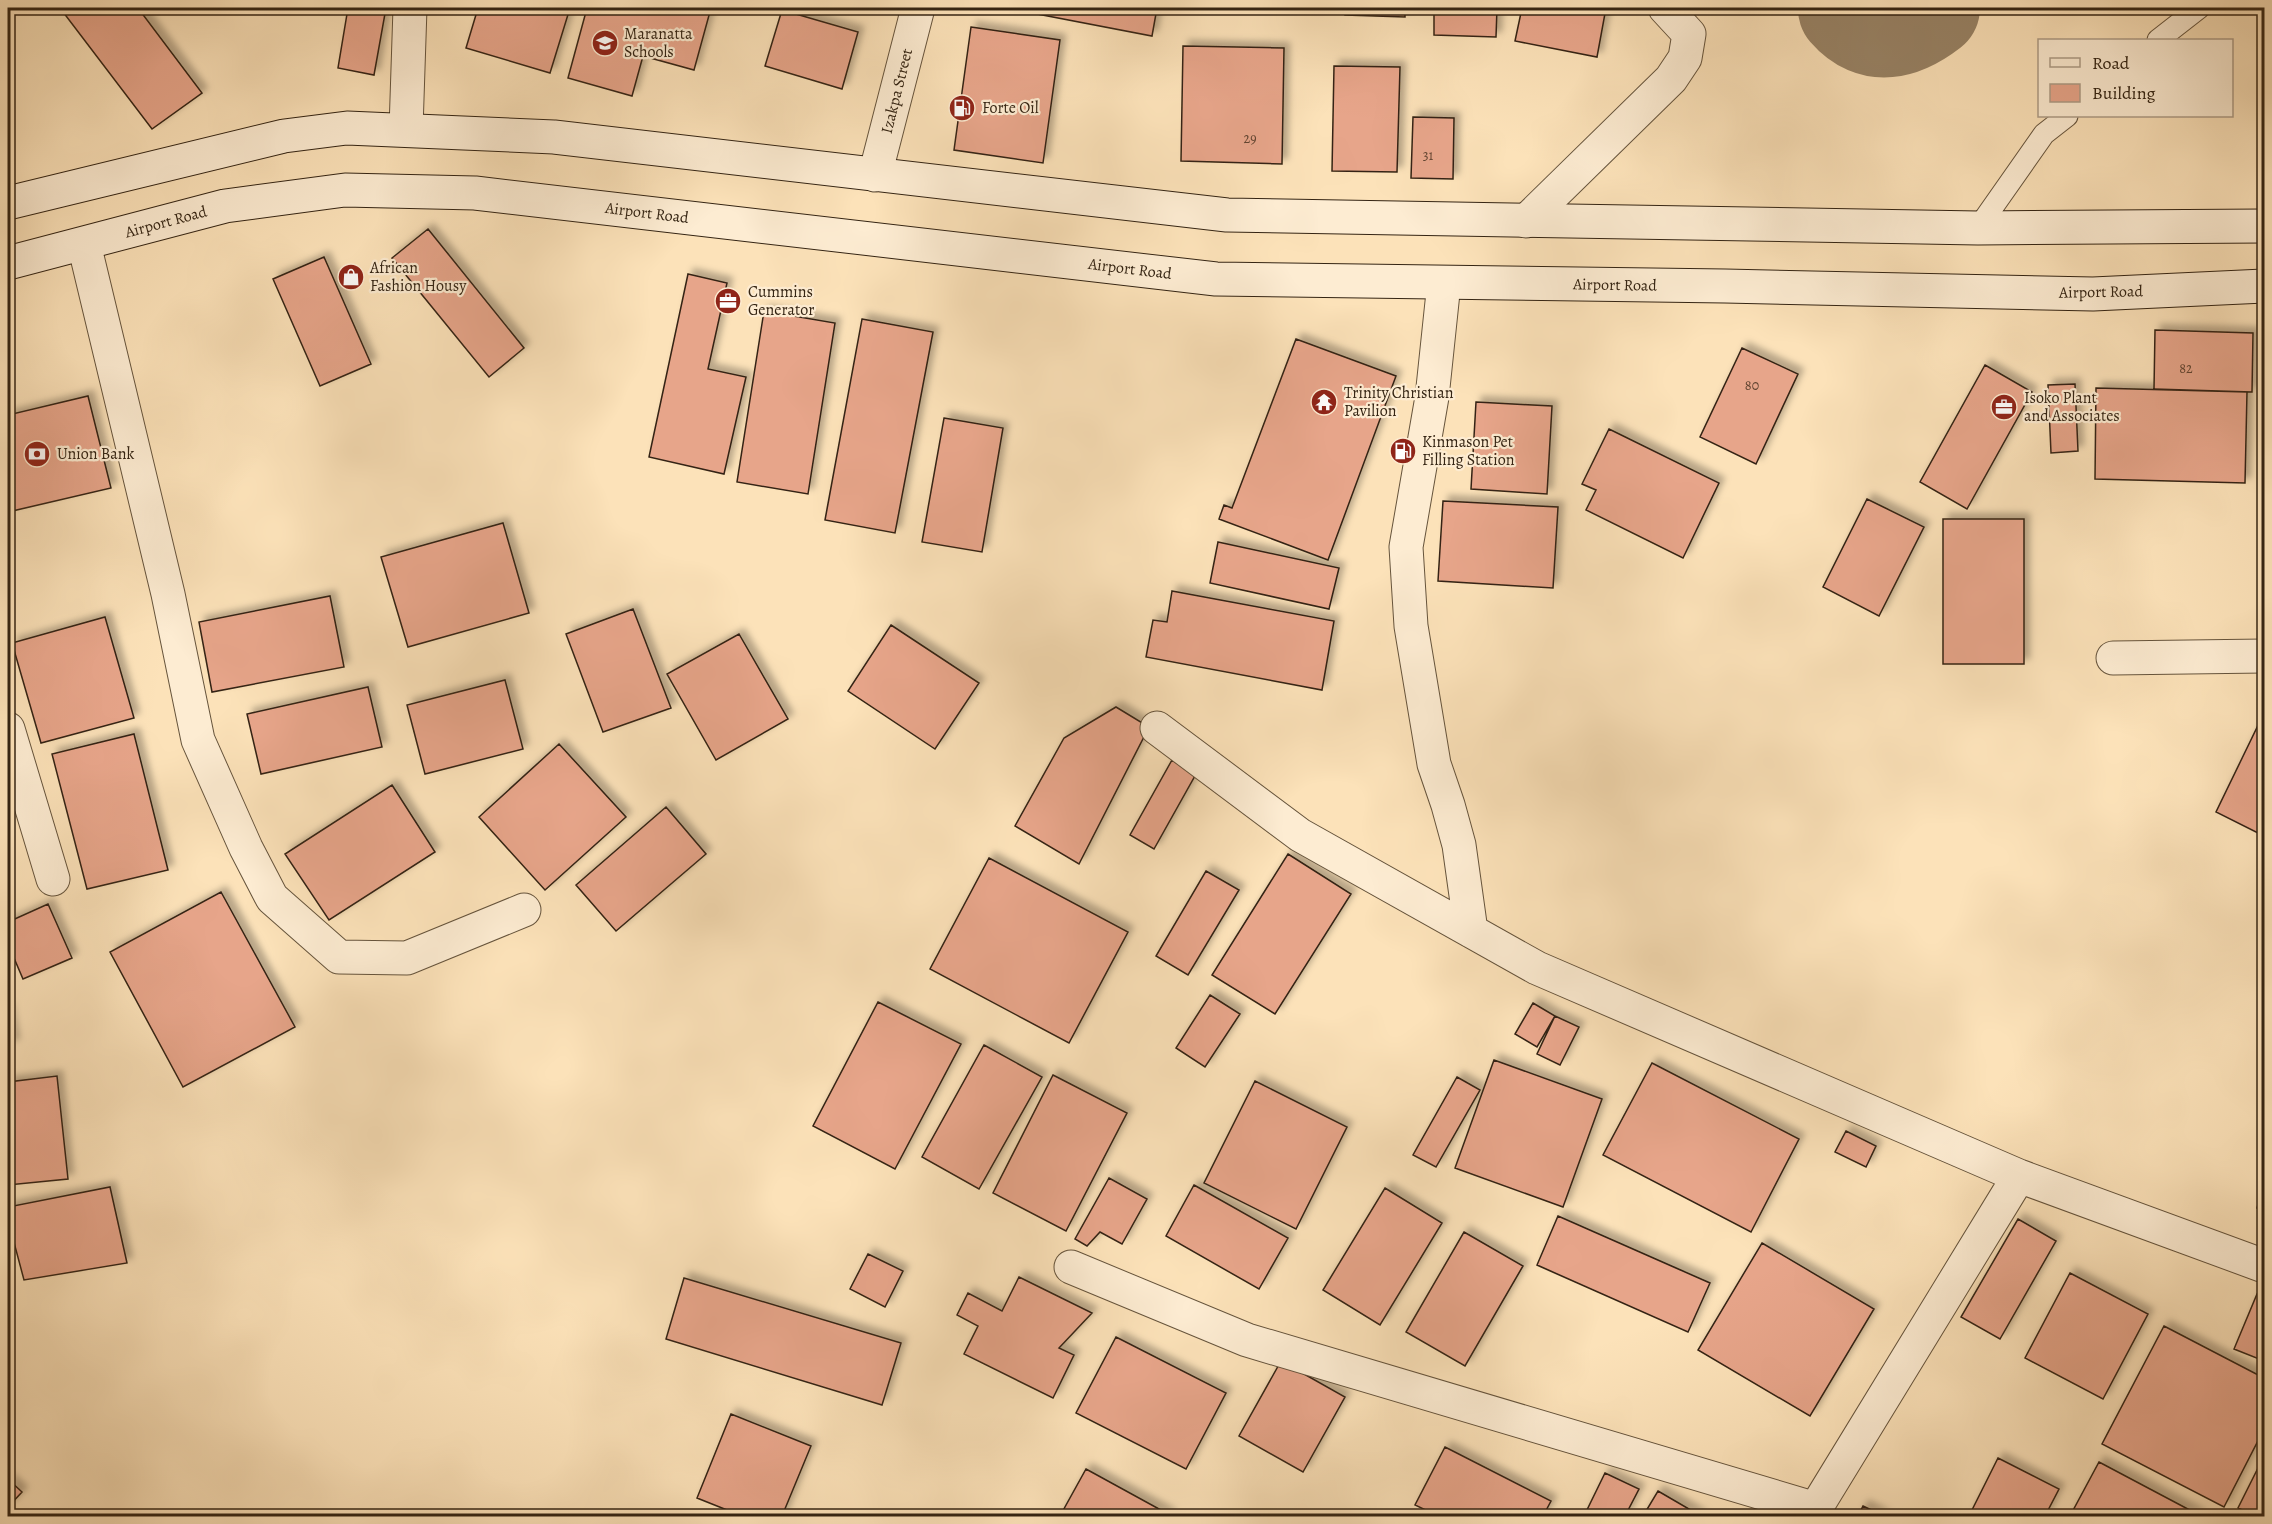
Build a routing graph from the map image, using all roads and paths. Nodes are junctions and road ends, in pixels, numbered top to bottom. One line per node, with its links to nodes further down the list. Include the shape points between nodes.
1 (410, 8): 7 (street)
2 (918, 8): 8 (street, Izakpa Street)
3 (1665, 8): 10 (street, via 1689,34 1685,58 1671,79)
4 (2199, 8): 5 (lane)
5 (2159, 39)
6 (2066, 117): 12 (lane, via 2044,134)
7 (406, 129): 8 (street, via 554,137); 9 (street, via 347,128 284,135)
8 (875, 175): 10 (street, via 1227,216)
9 (8, 203)
10 (1527, 221): 12 (street)
11 (2265, 226): 12 (street)
12 (1978, 228)
13 (84, 244): 14 (street, Airport Road); 15 (street, Airport Road, via 225,206 345,190 475,193 1216,279); 22 (street, via 168,594 198,740 272,898 339,957 407,958)
14 (8, 263)
15 (1444, 283): 16 (street, Airport Road, via 2094,294); 23 (street, via 1432,397 1406,547 1411,626 1434,764 1459,845)
16 (2265, 285)
17 (2265, 656): 18 (street)
18 (2113, 658)
19 (1157, 728): 23 (street, via 1300,835)
20 (8, 729): 21 (street)
21 (53, 879)
22 (524, 910)
23 (1471, 931): 24 (street, via 1536,968)
24 (2019, 1176): 25 (street); 27 (street)
25 (2265, 1266)
26 (1071, 1267): 27 (street, via 1247,1340)
27 (1813, 1513)

